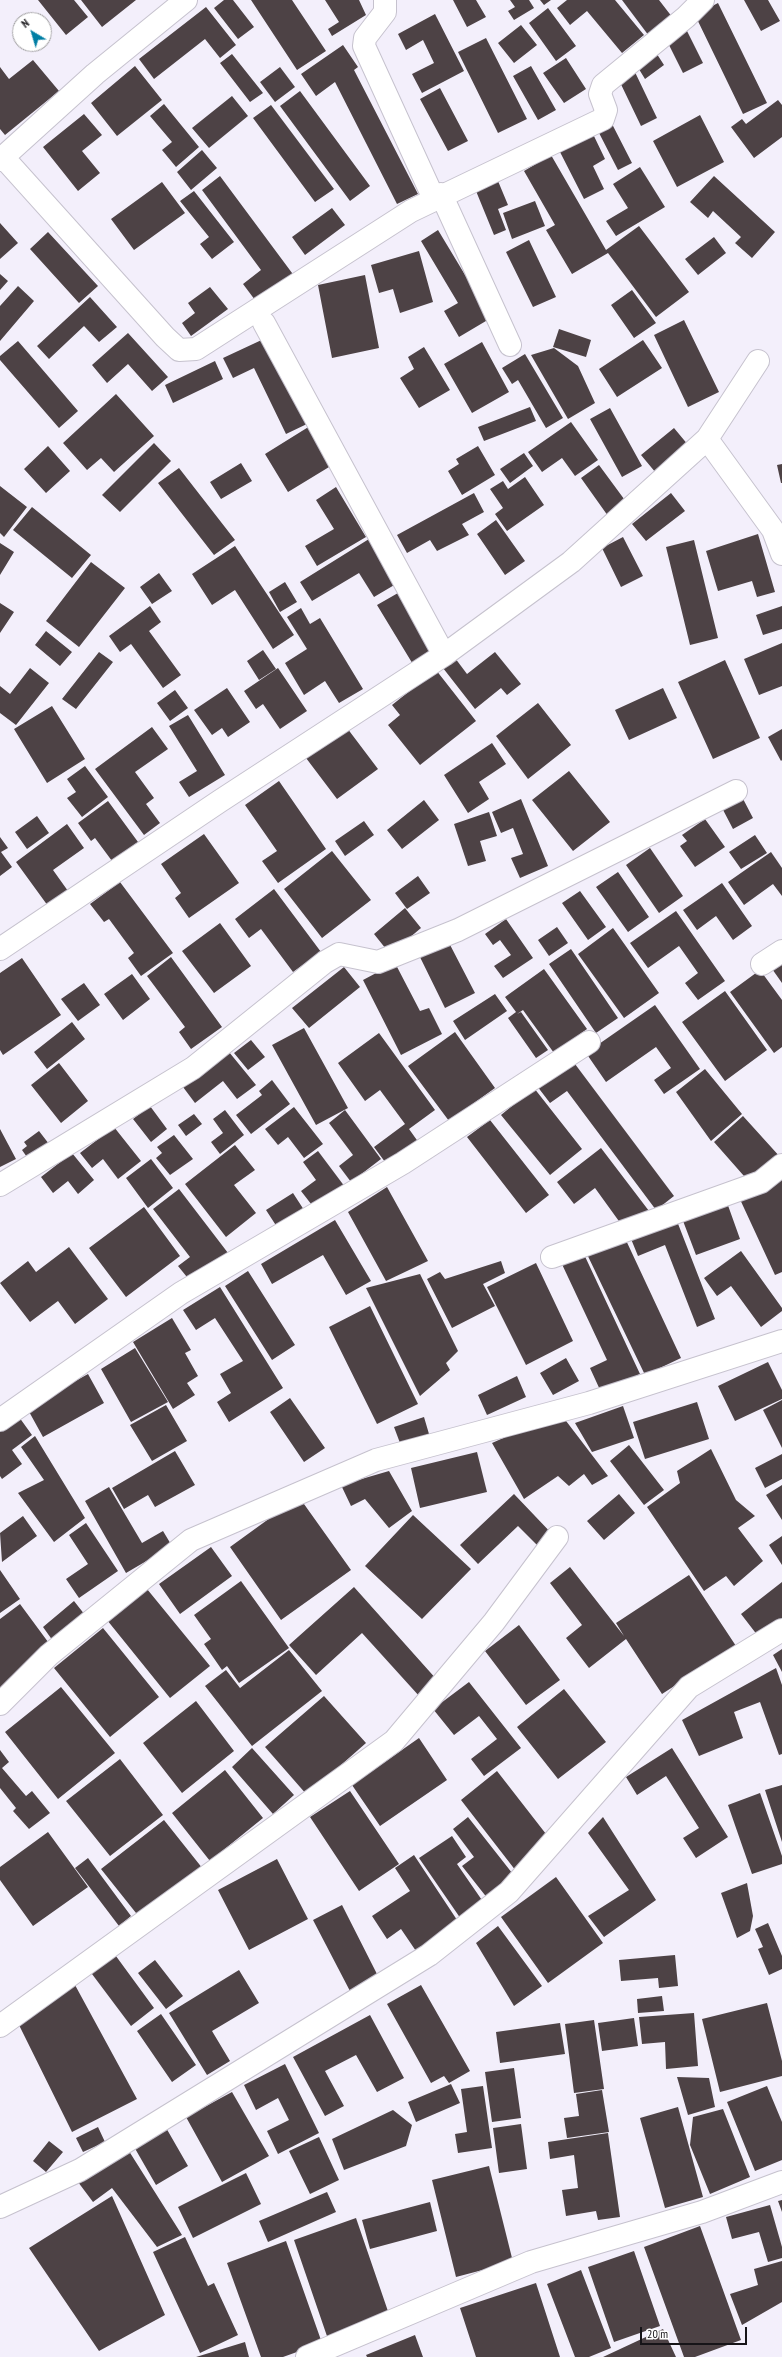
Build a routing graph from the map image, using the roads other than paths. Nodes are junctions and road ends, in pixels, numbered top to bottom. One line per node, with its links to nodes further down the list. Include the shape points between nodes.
1 (186, 0): 4 (street, via 94,74)
2 (703, 0): 5 (street, via 603,85 600,94 606,110 603,119)
3 (387, 1): 5 (street, via 386,12 365,38 364,46)
4 (2, 159): 5 (street, via 179,350 196,349)
5 (438, 196): 7 (street)
6 (264, 323): 11 (street)
7 (510, 344)
8 (758, 360): 9 (street)
9 (707, 439): 10 (street, via 773,530); 11 (street, via 571,562)
10 (782, 554)
11 (444, 655): 13 (street)
12 (736, 791): 18 (street, via 458,930 378,962 339,954 325,962 193,1068)
13 (0, 949)
14 (782, 951): 15 (street)
15 (762, 964)
16 (589, 1042): 21 (street, via 403,1163 181,1293)
17 (782, 1165): 19 (street, via 762,1182)
18 (0, 1186)
19 (552, 1257)
20 (782, 1341): 24 (street, via 589,1403 376,1460 192,1540 49,1655)
21 (0, 1420)
22 (557, 1537): 25 (street, via 494,1622 394,1741)
23 (782, 1630): 27 (street, via 689,1686 509,1892 429,1954 80,2170)
24 (0, 1704)
25 (0, 2026)
26 (782, 2182): 28 (street, via 702,2212 531,2262)
27 (0, 2207)
28 (339, 2351): 29 (street)
29 (307, 2357)

